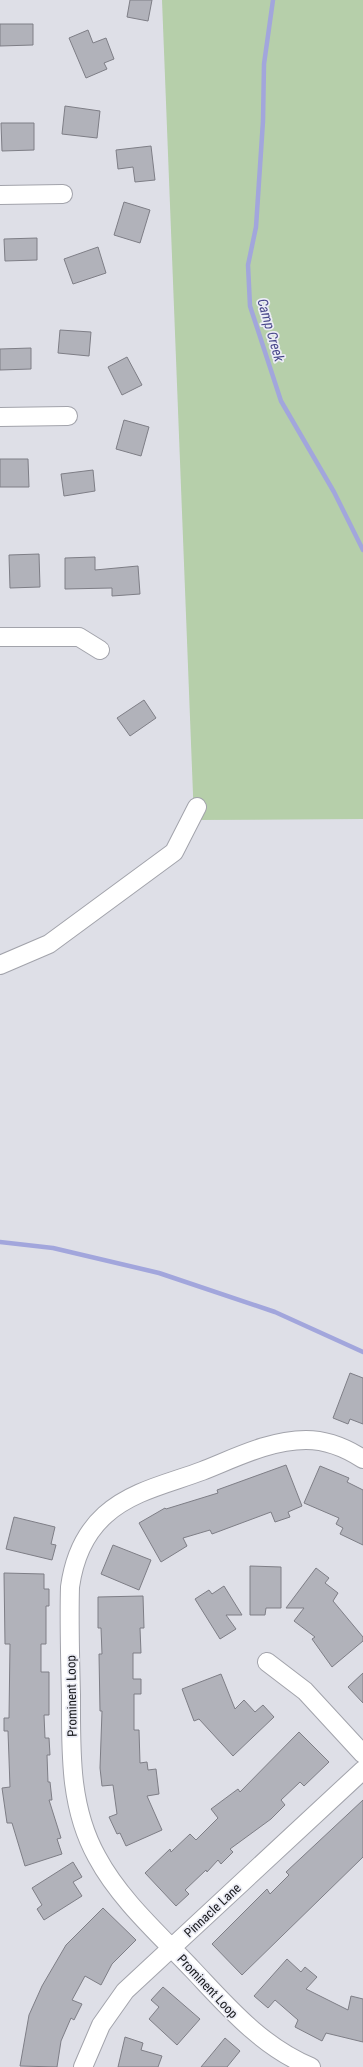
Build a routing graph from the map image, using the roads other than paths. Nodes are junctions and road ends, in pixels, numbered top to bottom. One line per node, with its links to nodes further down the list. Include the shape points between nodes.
1 (63, 194): 2 (street)
2 (0, 195)
3 (68, 416): 4 (street)
4 (0, 417)
5 (0, 637): 6 (street, via 79,637)
6 (100, 650)
7 (197, 807): 8 (street, via 174,852 49,944)
8 (0, 965)
9 (363, 1459): 13 (street, Prominent Loop, via 343,1448 319,1441 292,1441 267,1446 123,1502 104,1515 86,1537 75,1559 70,1586 71,1764 77,1805 88,1839 104,1870)
10 (267, 1662): 11 (street, via 305,1691)
11 (363, 1754)
12 (363, 1770): 13 (street, Pinnacle Lane)
13 (172, 1947): 14 (street, Pinnacle Lane, via 115,2003 94,2038); 15 (street, Prominent Loop, via 244,2024 283,2053)
14 (83, 2067)
15 (311, 2067)

